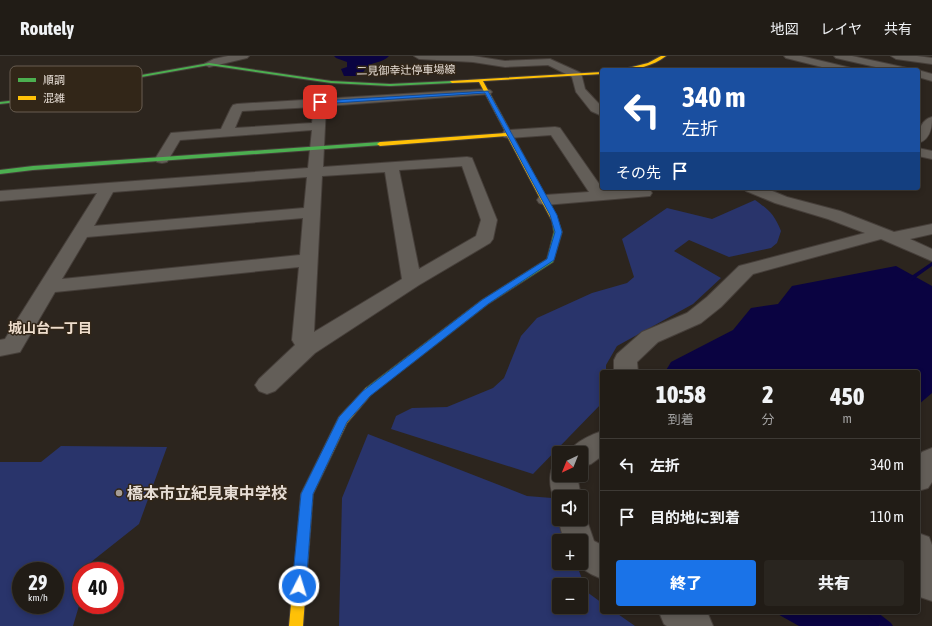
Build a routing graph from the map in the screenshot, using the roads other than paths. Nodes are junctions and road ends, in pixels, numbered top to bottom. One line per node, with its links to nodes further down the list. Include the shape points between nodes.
1 (419, 56): 16 (street, via 473,59 505,64 550,62)
2 (664, 56): 11 (street, via 657,61)
3 (789, 56): 12 (street)
4 (816, 56): 5 (street)
5 (825, 56)
6 (840, 56): 13 (street)
7 (896, 56): 9 (street)
8 (240, 57): 10 (street)
9 (927, 59)
10 (209, 64): 17 (street, 二見御幸辻停車場線); 19 (street, 二見御幸辻停車場線, via 355,84 390,85)
11 (632, 68)
12 (839, 68)
13 (894, 68)
14 (600, 73): 16 (street, 二見御幸辻停車場線)
15 (920, 74): 18 (street)
16 (577, 75): 19 (street, 二見御幸辻停車場線); 24 (street, via 580,90)
17 (142, 76)
18 (932, 78)
19 (480, 80): 20 (street)
20 (486, 92): 22 (street); 28 (street)
21 (10, 102): 23 (street, 二見御幸辻停車場線)
22 (320, 102): 26 (street); 27 (street, via 237,108)
23 (0, 103)
24 (600, 111)
25 (932, 120): 29 (street)
26 (318, 126): 27 (street); 30 (street)
27 (226, 133): 33 (street, via 176,136)
28 (509, 134): 30 (street); 41 (street, via 555,131); 42 (street)
29 (925, 136)
30 (317, 149): 33 (street); 36 (street)
31 (920, 152): 32 (street)
32 (932, 155)
33 (162, 159): 35 (street)
34 (391, 166): 36 (street); 50 (street); 50 (street, via 467,161 489,220 484,238)
35 (0, 172)
36 (315, 172): 37 (street); 44 (street)
37 (108, 188): 40 (street); 46 (street)
38 (756, 190): 47 (street, via 834,215)
39 (644, 192): 41 (street)
40 (7, 196): 43 (street)
41 (599, 196): 42 (street)
42 (545, 200): 67 (street, via 554,215 558,232 550,260 485,302 367,394 343,420 307,494)
43 (0, 212)
44 (312, 212): 46 (street); 49 (street)
45 (932, 229): 47 (street)
46 (81, 232): 51 (street)
47 (887, 236): 48 (street); 54 (street, via 746,270 694,318 650,337 625,360)
48 (932, 256)
49 (309, 260): 51 (street); 52 (street)
50 (412, 281): 55 (street, via 307,346)
51 (48, 287): 53 (street, via 12,346)
52 (303, 340)
53 (0, 348)
54 (626, 370)
55 (268, 385)
56 (600, 443): 57 (street)
57 (588, 451)
58 (932, 460): 59 (street)
59 (920, 476)
60 (932, 539): 61 (street)
61 (920, 546)
62 (920, 552): 65 (street)
63 (588, 555): 64 (street)
64 (600, 563)
65 (932, 584)
66 (679, 614): 68 (street)
67 (296, 626)
68 (696, 626)

